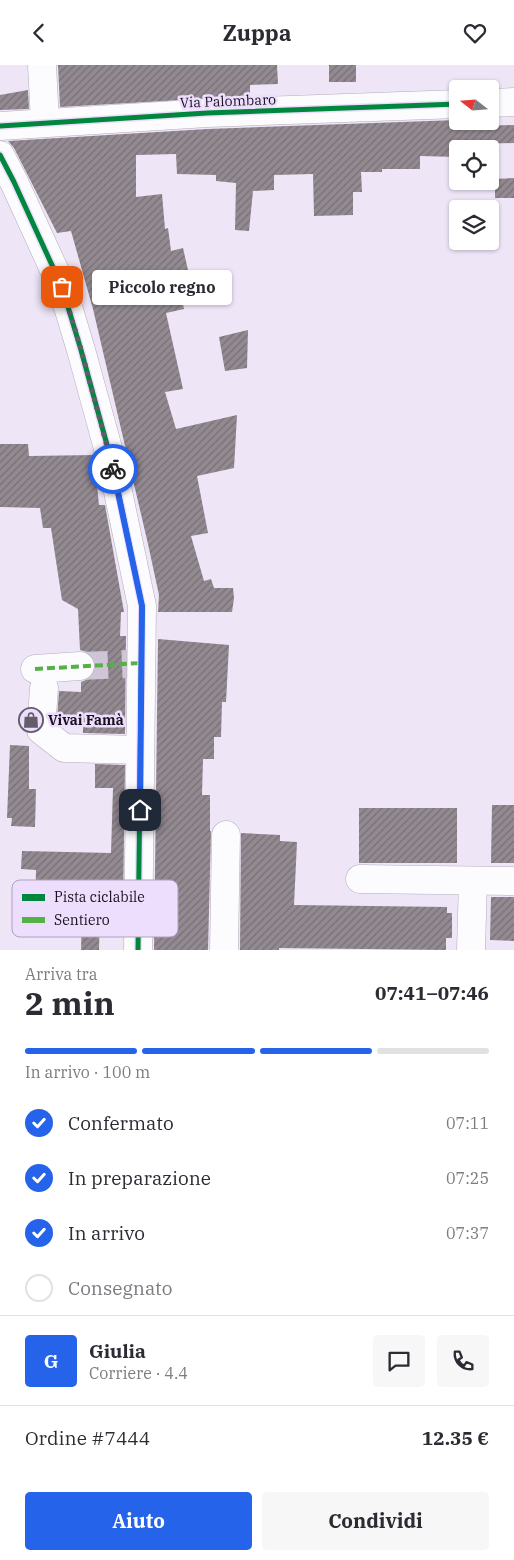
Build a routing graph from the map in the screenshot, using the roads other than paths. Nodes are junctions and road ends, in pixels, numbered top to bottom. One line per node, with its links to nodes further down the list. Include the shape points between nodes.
1 (42, 65): 5 (street)
2 (514, 102): 3 (street)
3 (499, 103)
4 (449, 104): 5 (street, Via Palombaro)
5 (45, 122): 6 (street, Via Palombaro)
6 (0, 126)
7 (0, 155): 9 (street, via 62,287 112,463 142,606 136,663)
8 (80, 667): 9 (street, via 39,679 41,730 64,747)
9 (140, 750): 12 (street)
10 (226, 835): 17 (street)
11 (360, 879): 13 (street)
12 (139, 880)
13 (473, 881): 14 (street); 18 (street)
14 (514, 881)
15 (138, 937): 16 (street)
16 (138, 950)
17 (224, 950)
18 (471, 950)

